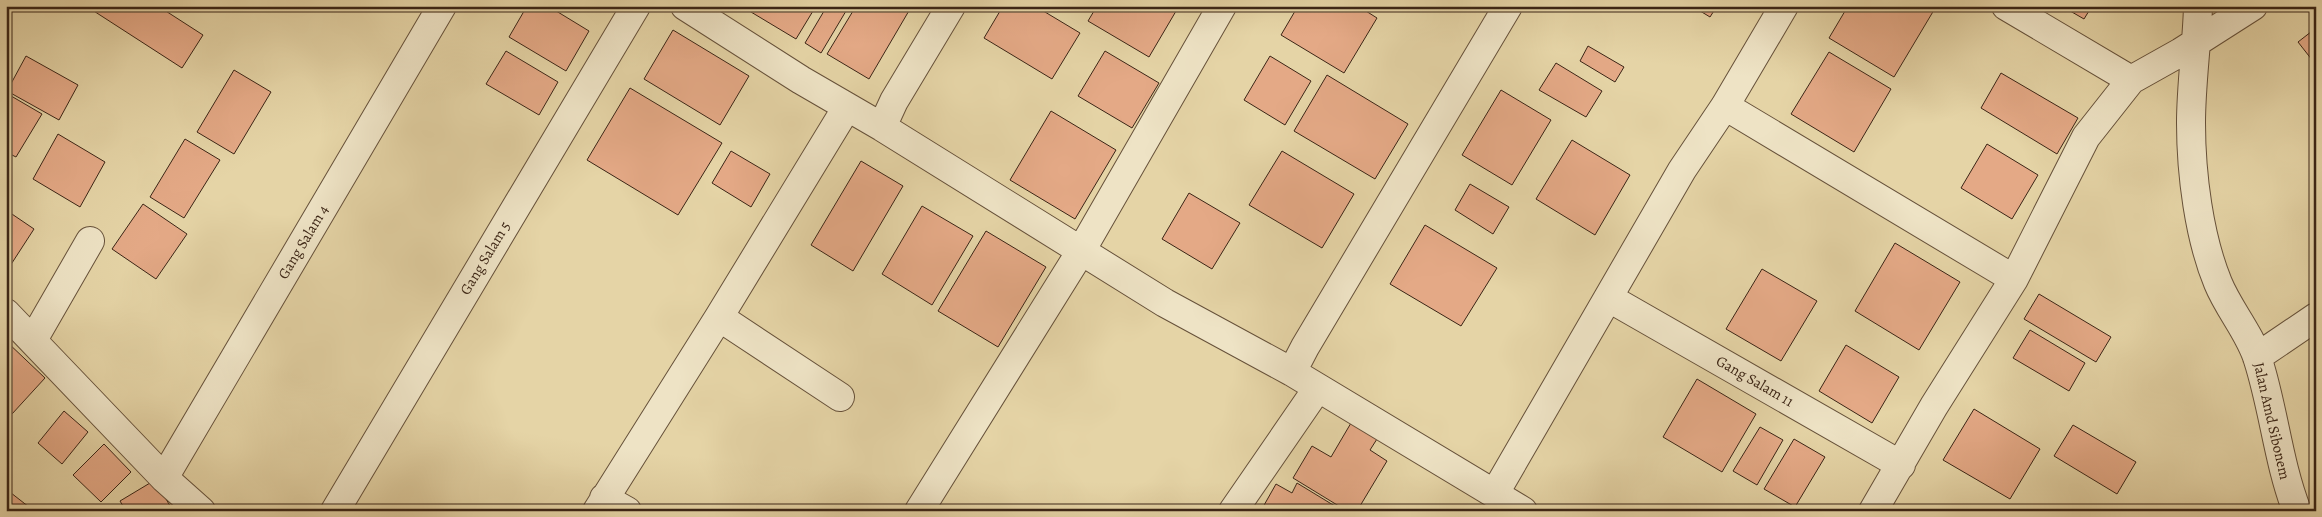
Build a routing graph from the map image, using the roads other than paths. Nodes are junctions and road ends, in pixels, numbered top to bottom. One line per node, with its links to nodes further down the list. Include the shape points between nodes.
1 (442, 6): 29 (street, Gang Salam 4)
2 (636, 6): 33 (street, Gang Salam 5)
3 (685, 6): 14 (street)
4 (952, 6): 15 (street, via 894,101)
5 (1222, 6): 17 (street)
6 (1508, 6): 25 (street)
7 (1784, 6): 13 (street)
8 (2006, 6): 12 (street)
9 (2198, 6): 11 (street, Jalan Amd Sibonem)
10 (2253, 6): 11 (street)
11 (2189, 47): 12 (street); 24 (street, Jalan Amd Sibonem, via 2198,215 2218,283)
12 (2141, 74): 18 (street, via 2086,137)
13 (1725, 106): 18 (street); 19 (street, via 1682,170)
14 (847, 107): 15 (street); 21 (street)
15 (882, 127): 17 (street)
16 (90, 241): 23 (street)
17 (1081, 251): 25 (street, via 1165,303); 34 (street)
18 (2014, 280): 28 (street, via 1934,406)
19 (1609, 298): 28 (street, Gang Salam 11); 30 (street)
20 (6, 312): 23 (street)
21 (719, 317): 27 (street); 31 (street)
22 (2316, 317): 24 (street)
23 (33, 340): 29 (street)
24 (2257, 357): 38 (street, Jalan Amd Sibonem, via 2286,482)
25 (1292, 372): 26 (street)
26 (1317, 389): 30 (street); 35 (street)
27 (840, 397)
28 (1901, 465): 37 (street)
29 (164, 478): 32 (street)
30 (1495, 493): 36 (street)
31 (609, 506)
32 (201, 511)
33 (335, 511)
34 (919, 511)
35 (1233, 511)
36 (1523, 511)
37 (1873, 511)
38 (2297, 511)

